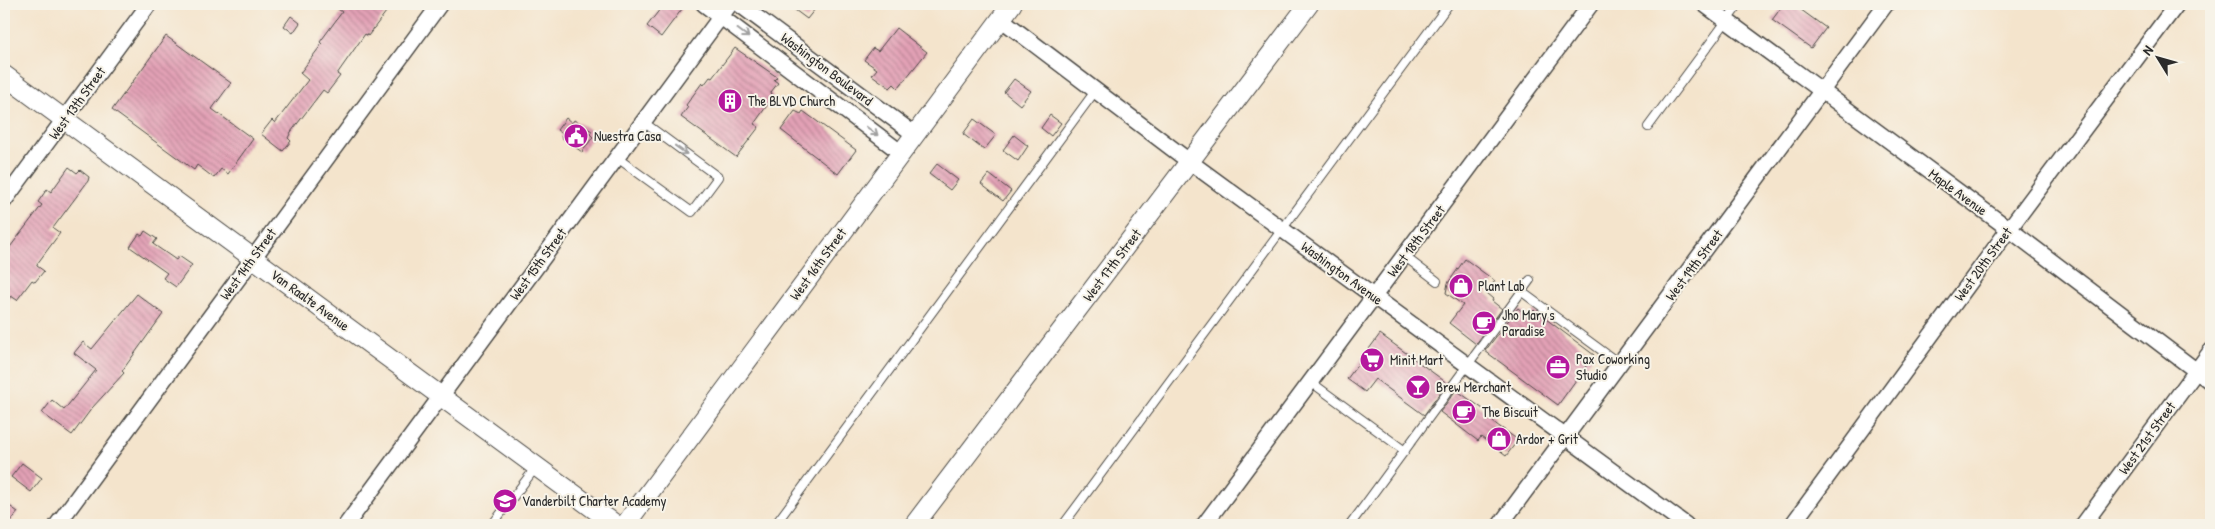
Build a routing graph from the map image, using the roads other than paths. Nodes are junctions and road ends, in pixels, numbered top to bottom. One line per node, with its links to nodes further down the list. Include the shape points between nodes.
1 (149, 4): 19 (street, West 13th Street)
2 (440, 4): 30 (street, West 14th Street)
3 (704, 4): 14 (street, Washington Boulevard)
4 (730, 4): 14 (street, West 15th Street)
5 (740, 4): 22 (street, Washington Boulevard)
6 (1309, 4): 25 (street, West 17th Street)
7 (1449, 4): 27 (lane)
8 (1591, 4): 29 (street, West 18th Street)
9 (1704, 4): 15 (street, Maple Avenue)
10 (1739, 4): 15 (lane)
11 (1886, 4): 18 (street, West 19th Street)
12 (2177, 4): 28 (street, West 20th Street)
13 (1006, 11): 17 (street, Washington Avenue); 22 (street, West 16th Street)
14 (721, 16): 20 (street, West 15th Street); 23 (street, Washington Boulevard, one-way to 23)
15 (1727, 21): 18 (street, Maple Avenue); 21 (lane)
16 (4, 75): 19 (street, Van Raalte Avenue)
17 (1096, 90): 25 (street, Washington Avenue); 50 (lane)
18 (1823, 92): 28 (street, Maple Avenue); 36 (street, West 19th Street)
19 (65, 119): 26 (street, West 13th Street); 30 (street, Van Raalte Avenue)
20 (642, 121): 24 (street, West 15th Street); 24 (lane, one-way to 24, via 718,177 692,212)
21 (1648, 127)
22 (914, 134): 23 (street, West 16th Street)
23 (900, 152): 49 (street, West 16th Street)
24 (616, 156): 41 (street, West 15th Street)
25 (1190, 162): 27 (street, Washington Avenue); 51 (street, West 17th Street)
26 (4, 201)
27 (1282, 229): 34 (street, Washington Avenue); 52 (lane)
28 (2009, 229): 38 (street, Maple Avenue); 57 (street, West 20th Street)
29 (1404, 256): 32 (lane); 34 (street, West 18th Street)
30 (252, 258): 41 (street, Van Raalte Avenue); 45 (street, West 14th Street)
31 (1530, 280): 33 (lane)
32 (1437, 281)
33 (1522, 292): 36 (lane); 37 (lane)
34 (1374, 297): 37 (street, Washington Avenue); 39 (street, West 18th Street)
35 (2211, 351): 38 (street, West 21st Street)
36 (1620, 364): 42 (street, West 19th Street)
37 (1468, 365): 42 (street, Washington Avenue); 43 (lane)
38 (2196, 371): 40 (street, Maple Avenue); 58 (street, West 21st Street)
39 (1311, 382): 43 (lane); 53 (street, West 18th Street)
40 (2211, 382)
41 (440, 397): 44 (street, Van Raalte Avenue); 46 (street, West 15th Street)
42 (1566, 438): 55 (street, West 19th Street); 56 (street, Washington Avenue)
43 (1404, 451): 54 (lane)
44 (536, 467): 47 (lane); 48 (street, Van Raalte Avenue)
45 (57, 525)
46 (346, 525)
47 (492, 525)
48 (616, 525)
49 (625, 525)
50 (775, 525)
51 (914, 525)
52 (1063, 525)
53 (1204, 525)
54 (1350, 525)
55 (1500, 525)
56 (1686, 525)
57 (1792, 525)
58 (2083, 525)

